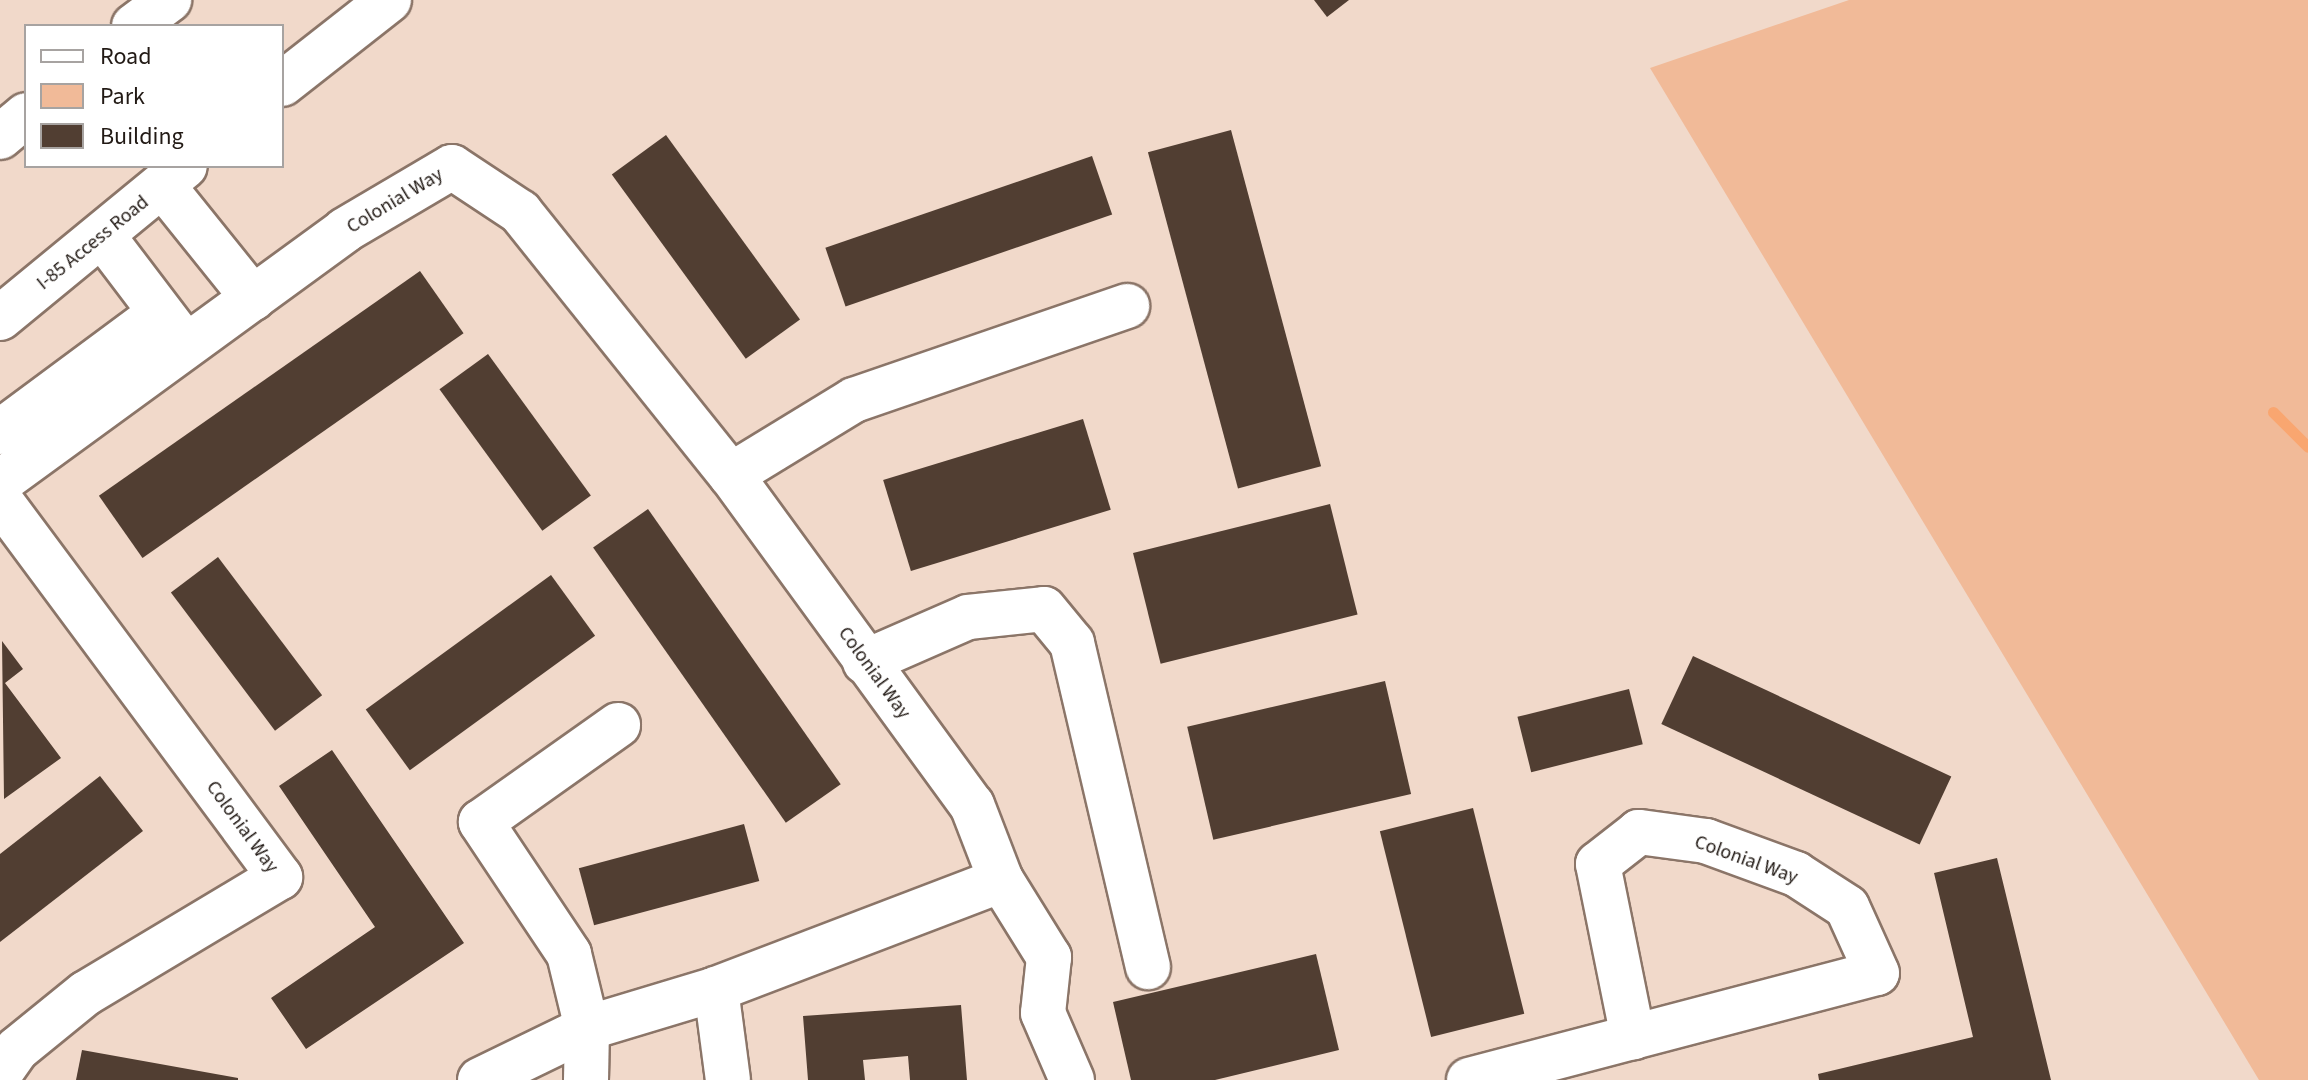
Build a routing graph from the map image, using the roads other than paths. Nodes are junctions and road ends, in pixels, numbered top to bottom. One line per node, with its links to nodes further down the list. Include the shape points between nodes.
1 (169, 0): 3 (main road)
2 (389, 0): 4 (main road)
3 (137, 24)
4 (284, 82)
5 (24, 117): 6 (main road)
6 (0, 137)
7 (174, 176): 8 (main road, I-85 Access Road); 9 (main road)
8 (102, 235): 11 (main road); 12 (main road, I-85 Access Road)
9 (253, 298): 13 (main road, Colonial Way); 15 (main road, Colonial Way, via 345,230 452,167 520,212)
10 (1127, 306): 15 (main road, via 854,400)
11 (160, 313): 13 (main road); 14 (main road)
12 (0, 318)
13 (187, 347): 16 (main road, Colonial Way)
14 (0, 432)
15 (731, 475): 18 (main road, Colonial Way)
16 (0, 482)
17 (0, 500): 25 (main road, Colonial Way, via 280,877 86,993 17,1049)
18 (865, 662): 20 (main road, Colonial Way, via 972,805); 21 (main road, via 968,617 1044,609 1072,643)
19 (618, 725): 23 (main road, via 481,822 569,954)
20 (1001, 880): 22 (main road); 29 (main road, Colonial Way, via 1049,957 1043,1013)
21 (1148, 967)
22 (716, 989): 23 (main road); 28 (main road)
23 (587, 1028): 26 (main road); 27 (main road)
24 (1633, 1037): 24 (main road, Colonial Way, via 1598,864 1639,832 1706,841 1796,874 1847,907 1877,973); 30 (main road, Colonial Way)
25 (0, 1073)
26 (480, 1080)
27 (586, 1080)
28 (728, 1080)
29 (1072, 1080)
30 (1469, 1080)

